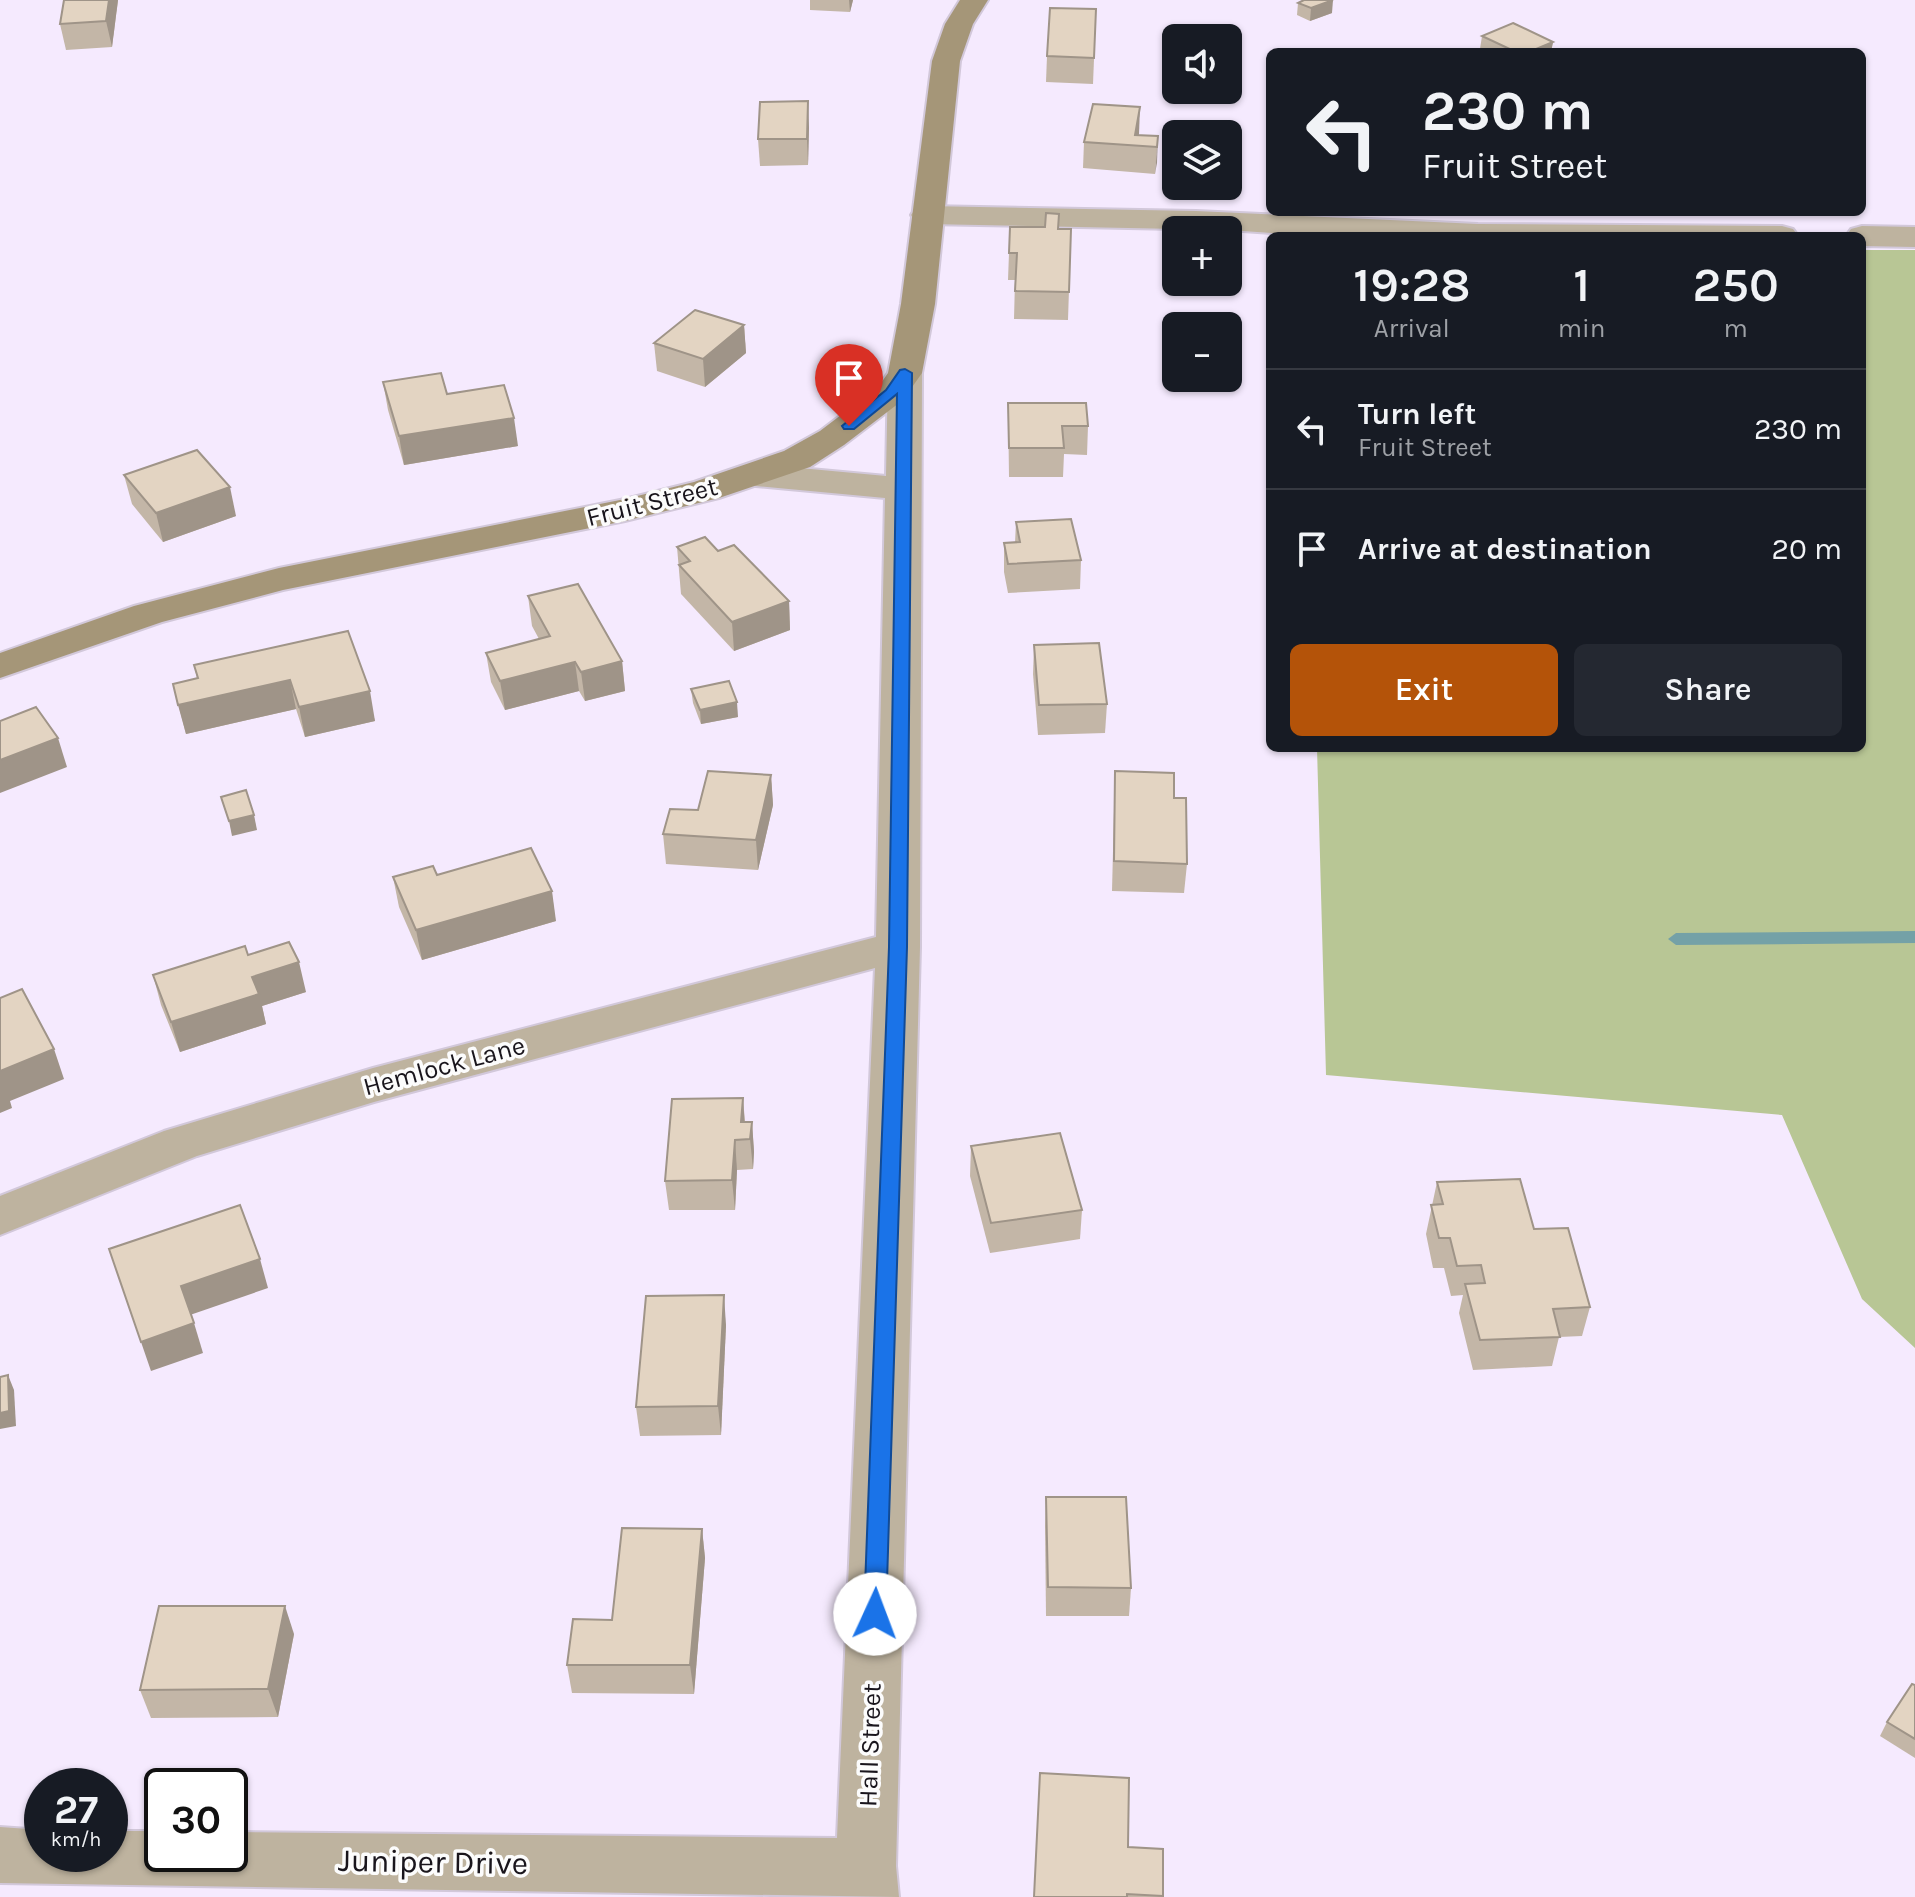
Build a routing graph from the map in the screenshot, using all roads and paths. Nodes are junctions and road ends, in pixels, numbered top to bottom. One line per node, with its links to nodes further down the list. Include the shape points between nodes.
1 (974, 0): 2 (street, via 946,61)
2 (927, 215): 3 (street); 6 (street)
3 (1435, 232)
4 (1866, 236): 5 (street)
5 (1915, 237)
6 (905, 373): 7 (street, Fruit Street, via 866,414 797,459); 8 (street, Hall Street)
7 (756, 475): 8 (street); 9 (street, Fruit Street, via 625,510 279,579 148,614)
8 (904, 489): 10 (street, Hall Street)
9 (0, 666)
10 (898, 947): 11 (street, Hemlock Lane, via 592,1025 181,1143); 13 (street, Hall Street)
11 (0, 1216)
12 (0, 1855): 13 (street, Juniper Drive)
13 (867, 1881)

